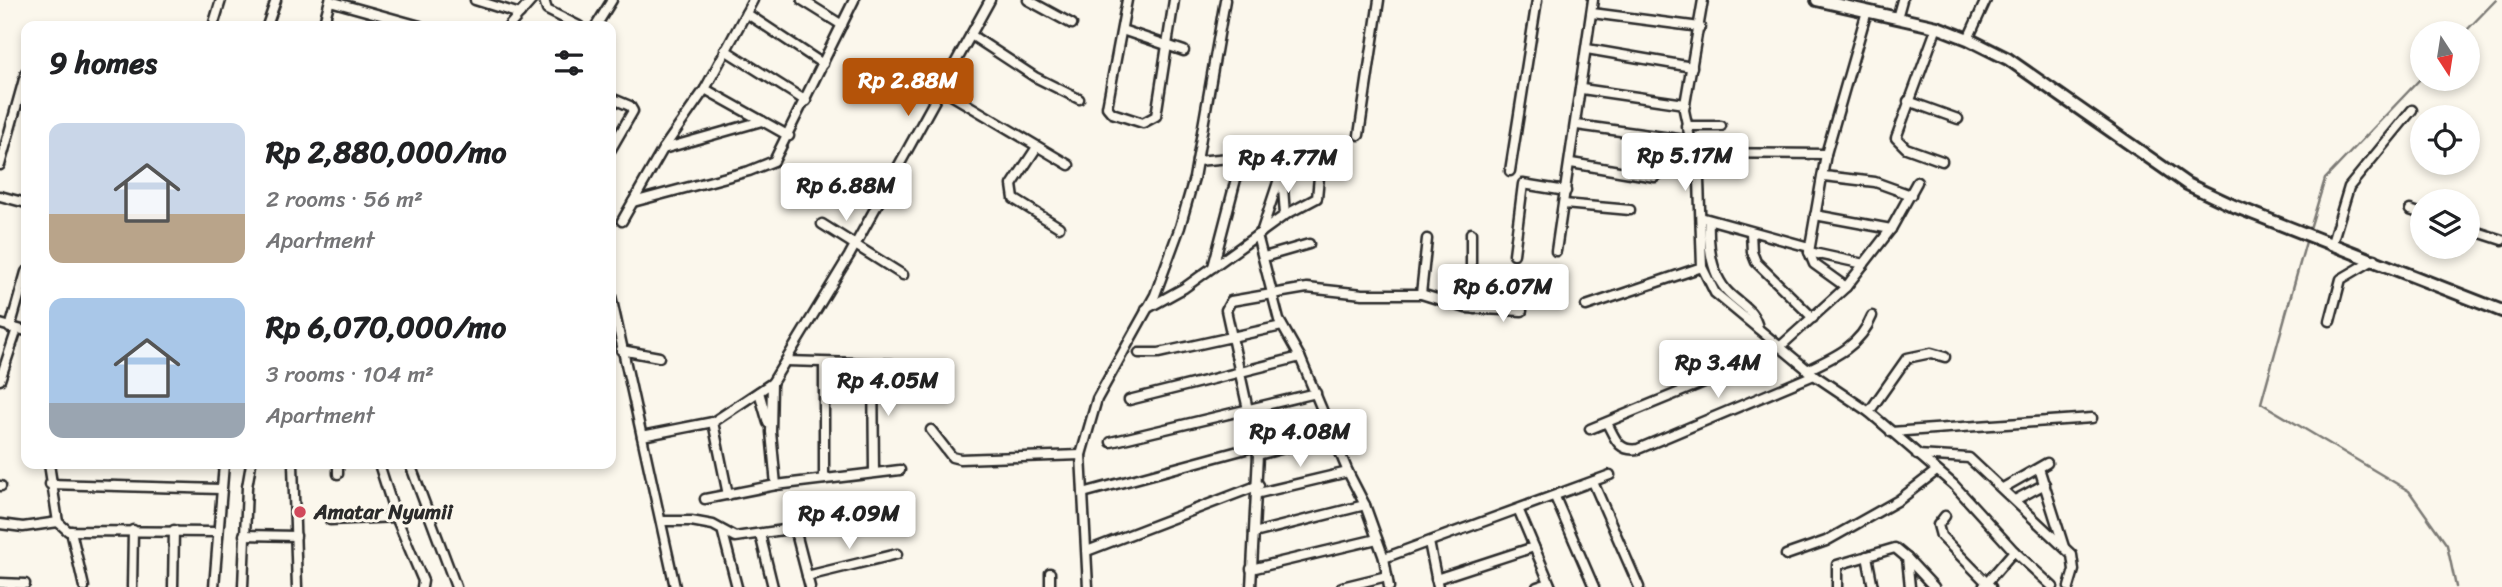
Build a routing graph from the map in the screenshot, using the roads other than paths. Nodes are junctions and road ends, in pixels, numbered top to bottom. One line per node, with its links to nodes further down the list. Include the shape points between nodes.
1 (221, 0): 28 (street)
2 (276, 0): 29 (street)
3 (330, 0): 30 (street); 31 (street)
4 (475, 0): 26 (street)
5 (532, 0): 26 (street)
6 (544, 0): 33 (street, via 547,10)
7 (612, 0): 34 (street)
8 (753, 0): 24 (street)
9 (802, 0): 36 (street)
10 (855, 0): 36 (street)
11 (990, 0): 40 (street)
12 (1028, 0): 35 (street)
13 (1127, 0): 39 (street)
14 (1174, 0): 42 (street)
15 (1225, 0): 73 (street)
16 (1379, 0): 63 (street)
17 (1537, 0): 79 (street)
18 (1593, 0): 25 (street)
19 (1703, 0): 37 (street)
20 (1817, 0): 23 (main road)
21 (1902, 0): 27 (street)
22 (1986, 0): 41 (street)
23 (1867, 11): 27 (main road); 71 (street)
24 (746, 13): 44 (street); 46 (street)
25 (1592, 13): 37 (street); 43 (street)
26 (520, 14): 32 (street)
27 (1897, 18): 38 (main road)
28 (215, 21)
29 (269, 21)
30 (324, 21)
31 (403, 21)
32 (514, 21)
33 (569, 21)
34 (599, 21)
35 (1072, 24)
36 (842, 25): 46 (street)
37 (1700, 27): 47 (street)
38 (1937, 27): 41 (main road); 55 (street)
39 (1122, 30): 42 (street); 42 (street, via 1107,104 1112,113 1143,122 1154,119)
40 (971, 35): 49 (street); 53 (street, via 1035,77)
41 (1968, 38): 102 (main road, via 2008,59 2178,179)
42 (1167, 47): 45 (street)
43 (1587, 49): 47 (street); 50 (street)
44 (725, 50): 48 (street); 54 (street)
45 (1184, 51)
46 (823, 64): 54 (street)
47 (1692, 66): 56 (street)
48 (705, 89): 59 (street); 68 (street)
49 (941, 89): 67 (street); 104 (street)
50 (1582, 89): 56 (street); 60 (street)
51 (21, 90): 76 (street)
52 (616, 99): 65 (street, via 633,111)
53 (1079, 99)
54 (806, 101): 64 (street)
55 (1908, 102): 58 (street); 74 (street, via 1896,131 1898,143)
56 (1685, 104): 61 (street)
57 (2410, 112): 102 (street, via 2349,187)
58 (1958, 119)
59 (762, 121): 64 (street); 68 (street)
60 (1577, 125): 66 (street); 75 (street)
61 (1686, 126): 62 (street); 66 (street)
62 (1721, 126)
63 (1359, 135)
64 (789, 136): 86 (street, via 768,164)
65 (616, 140)
66 (1688, 140): 70 (street); 75 (street, via 1655,177)
67 (1038, 148): 77 (street); 94 (street, via 1011,192 1014,199)
68 (663, 149): 86 (street)
69 (1283, 151): 72 (street); 78 (street); 89 (street, via 1317,150 1321,155 1317,198)
70 (1694, 153): 71 (street); 91 (street)
71 (1826, 153): 80 (street)
72 (1242, 156): 73 (street); 111 (street)
73 (1197, 161): 120 (street, via 1180,228)
74 (1942, 161)
75 (1571, 163): 82 (street)
76 (0, 165)
77 (1069, 165)
78 (1282, 170): 89 (street); 99 (street)
79 (1510, 171)
80 (1824, 176): 83 (street, via 1875,182); 90 (street)
81 (1917, 183): 83 (street)
82 (1566, 191): 87 (street); 107 (street, via 1523,184)
83 (1912, 195): 95 (street)
84 (0, 196): 85 (street)
85 (21, 202)
86 (633, 202): 92 (street)
87 (1564, 204): 88 (street); 106 (street)
88 (1630, 210)
89 (1285, 215): 99 (street)
90 (1815, 215): 95 (street); 105 (street)
91 (1705, 218): 96 (street); 112 (street); 130 (street, via 1719,279 1756,317)
92 (622, 220)
93 (822, 225): 104 (street)
94 (1059, 227)
95 (1891, 229): 110 (street)
96 (1751, 232): 105 (street); 124 (street, via 1756,262)
97 (1471, 233): 119 (street)
98 (2480, 233): 101 (street)
99 (1259, 234): 108 (street); 111 (street)
100 (1427, 239): 117 (street)
101 (2502, 240)
102 (2330, 242): 109 (main road)
103 (1309, 244): 108 (street)
104 (852, 250): 113 (street); 139 (street)
105 (1809, 250): 110 (street); 114 (street, via 1814,264)
106 (1556, 251)
107 (1514, 254)
108 (1264, 257): 115 (street)
109 (2375, 259): 122 (main road); 125 (street, via 2342,279)
110 (1864, 264): 114 (street)
111 (1213, 267): 120 (street)
112 (1702, 267): 118 (street); 130 (street, via 1714,293)
113 (902, 275)
114 (1846, 287): 124 (street)
115 (1273, 292): 117 (street, via 1300,288); 128 (street); 132 (street, via 1231,301 1226,310)
116 (21, 294): 129 (street)
117 (1421, 294): 119 (street)
118 (1586, 306)
119 (1475, 309): 121 (street)
120 (1146, 310): 163 (street, via 1097,399)
121 (1522, 311)
122 (2502, 311)
123 (1872, 316): 144 (street, via 1851,347)
124 (1813, 318): 133 (street)
125 (2330, 321)
126 (616, 323): 134 (street)
127 (0, 324): 129 (street)
128 (1282, 326): 132 (street); 136 (street)
129 (13, 328): 131 (street); 145 (street)
130 (1758, 328): 133 (street)
131 (21, 330)
132 (1231, 336): 135 (street, via 1159,353); 143 (street)
133 (1778, 347): 144 (street); 154 (street)
134 (621, 350): 138 (street); 160 (street)
135 (1139, 353)
136 (1300, 357): 143 (street); 148 (street)
137 (1945, 357): 151 (street, via 1918,354 1908,358)
138 (659, 358)
139 (786, 361): 140 (street); 146 (street)
140 (824, 364): 141 (street); 180 (street)
141 (873, 364): 142 (street); 176 (street)
142 (892, 364)
143 (1240, 370): 149 (street); 150 (street)
144 (1810, 372): 151 (street); 154 (street, via 1638,449 1620,447)
145 (0, 380)
146 (772, 383): 147 (street); 157 (street)
147 (760, 392): 153 (street); 157 (street)
148 (1316, 393): 150 (street); 159 (street)
149 (1129, 400)
150 (1250, 409): 161 (street); 162 (street)
151 (1869, 412): 158 (street)
152 (2092, 418): 158 (street)
153 (713, 422): 160 (street); 189 (street)
154 (1607, 423): 155 (street)
155 (1590, 429)
156 (931, 430): 163 (street, via 952,457 960,459)
157 (771, 432): 184 (street)
158 (1891, 432): 164 (street)
159 (1333, 435): 162 (street); 177 (street)
160 (642, 436): 199 (street)
161 (1111, 442)
162 (1258, 451): 187 (street); 188 (street)
163 (1081, 455): 188 (street)
164 (1917, 455): 175 (street); 185 (street, via 1969,458)
165 (2047, 463): 166 (street)
166 (2039, 468): 183 (street); 185 (street)
167 (49, 469): 182 (street)
168 (222, 469): 186 (street)
169 (251, 469): 210 (street)
170 (293, 469): 211 (street)
171 (338, 469): 178 (street)
172 (381, 469): 197 (street)
173 (412, 469): 239 (street)
174 (900, 470): 176 (street)
175 (1935, 471): 217 (street, via 1954,485); 219 (street, via 1899,500 1826,541)
176 (874, 472): 180 (street)
177 (1348, 472): 187 (street); 193 (street)
178 (338, 474)
179 (1610, 475): 181 (street)
180 (824, 479): 184 (street)
181 (1592, 482): 190 (street); 251 (street)
182 (50, 484): 186 (street); 200 (street)
183 (2045, 484): 192 (street); 215 (street)
184 (776, 485): 189 (street)
185 (2003, 488): 192 (street)
186 (220, 489): 206 (street)
187 (1259, 489): 208 (street); 216 (street)
188 (1083, 493): 216 (street)
189 (728, 495): 191 (street)
190 (1555, 497): 194 (street); 250 (street)
191 (705, 499)
192 (2015, 499): 215 (street)
193 (1365, 505): 208 (street); 212 (street)
194 (1519, 510): 213 (street); 214 (street)
195 (908, 512): 202 (street)
196 (1945, 516): 231 (street, via 1938,526 1941,537)
197 (396, 517): 198 (street); 238 (street)
198 (330, 520)
199 (662, 521): 207 (street, via 713,525); 240 (street)
200 (58, 522): 201 (street, via 23,527); 205 (street)
201 (0, 524)
202 (795, 529): 209 (street); 225 (street)
203 (133, 530): 204 (street); 205 (street); 233 (street)
204 (174, 530): 206 (street); 234 (street)
205 (71, 531): 232 (street)
206 (216, 532): 235 (street)
207 (723, 533): 209 (street, via 735,537); 241 (street)
208 (1254, 533): 223 (street)
209 (760, 534): 242 (street)
210 (244, 535): 211 (street); 236 (street)
211 (296, 536): 237 (street)
212 (1377, 539): 221 (street); 223 (street)
213 (1429, 542): 221 (street); 228 (street)
214 (1534, 547): 228 (street); 230 (street)
215 (2065, 549): 257 (street, via 2074,562)
216 (1087, 551): 245 (street)
217 (2014, 551): 231 (street); 256 (street)
218 (897, 554): 225 (street)
219 (1786, 555)
220 (1867, 556): 222 (street, via 1895,548); 252 (street, via 1838,565); 253 (street)
221 (1384, 558): 226 (street)
222 (1907, 558): 254 (street); 255 (street)
223 (1251, 569): 246 (street)
224 (1050, 573): 244 (street)
225 (807, 576): 243 (street)
226 (1387, 576): 247 (street); 248 (street)
227 (0, 583): 229 (street)
228 (1437, 583)
229 (24, 584)
230 (1550, 585): 249 (street)
231 (1987, 586)
232 (85, 587)
233 (132, 587)
234 (173, 587)
235 (214, 587)
236 (243, 587)
237 (297, 587)
238 (422, 587)
239 (456, 587)
240 (675, 587)
241 (737, 587)
242 (773, 587)
243 (810, 587)
244 (1050, 587)
245 (1088, 587)
246 (1251, 587)
247 (1342, 587)
248 (1389, 587)
249 (1537, 587)
250 (1594, 587)
251 (1639, 587)
252 (1837, 587)
253 (1873, 587)
254 (1910, 587)
255 (1934, 587)
256 (2053, 587)
257 (2069, 587)

